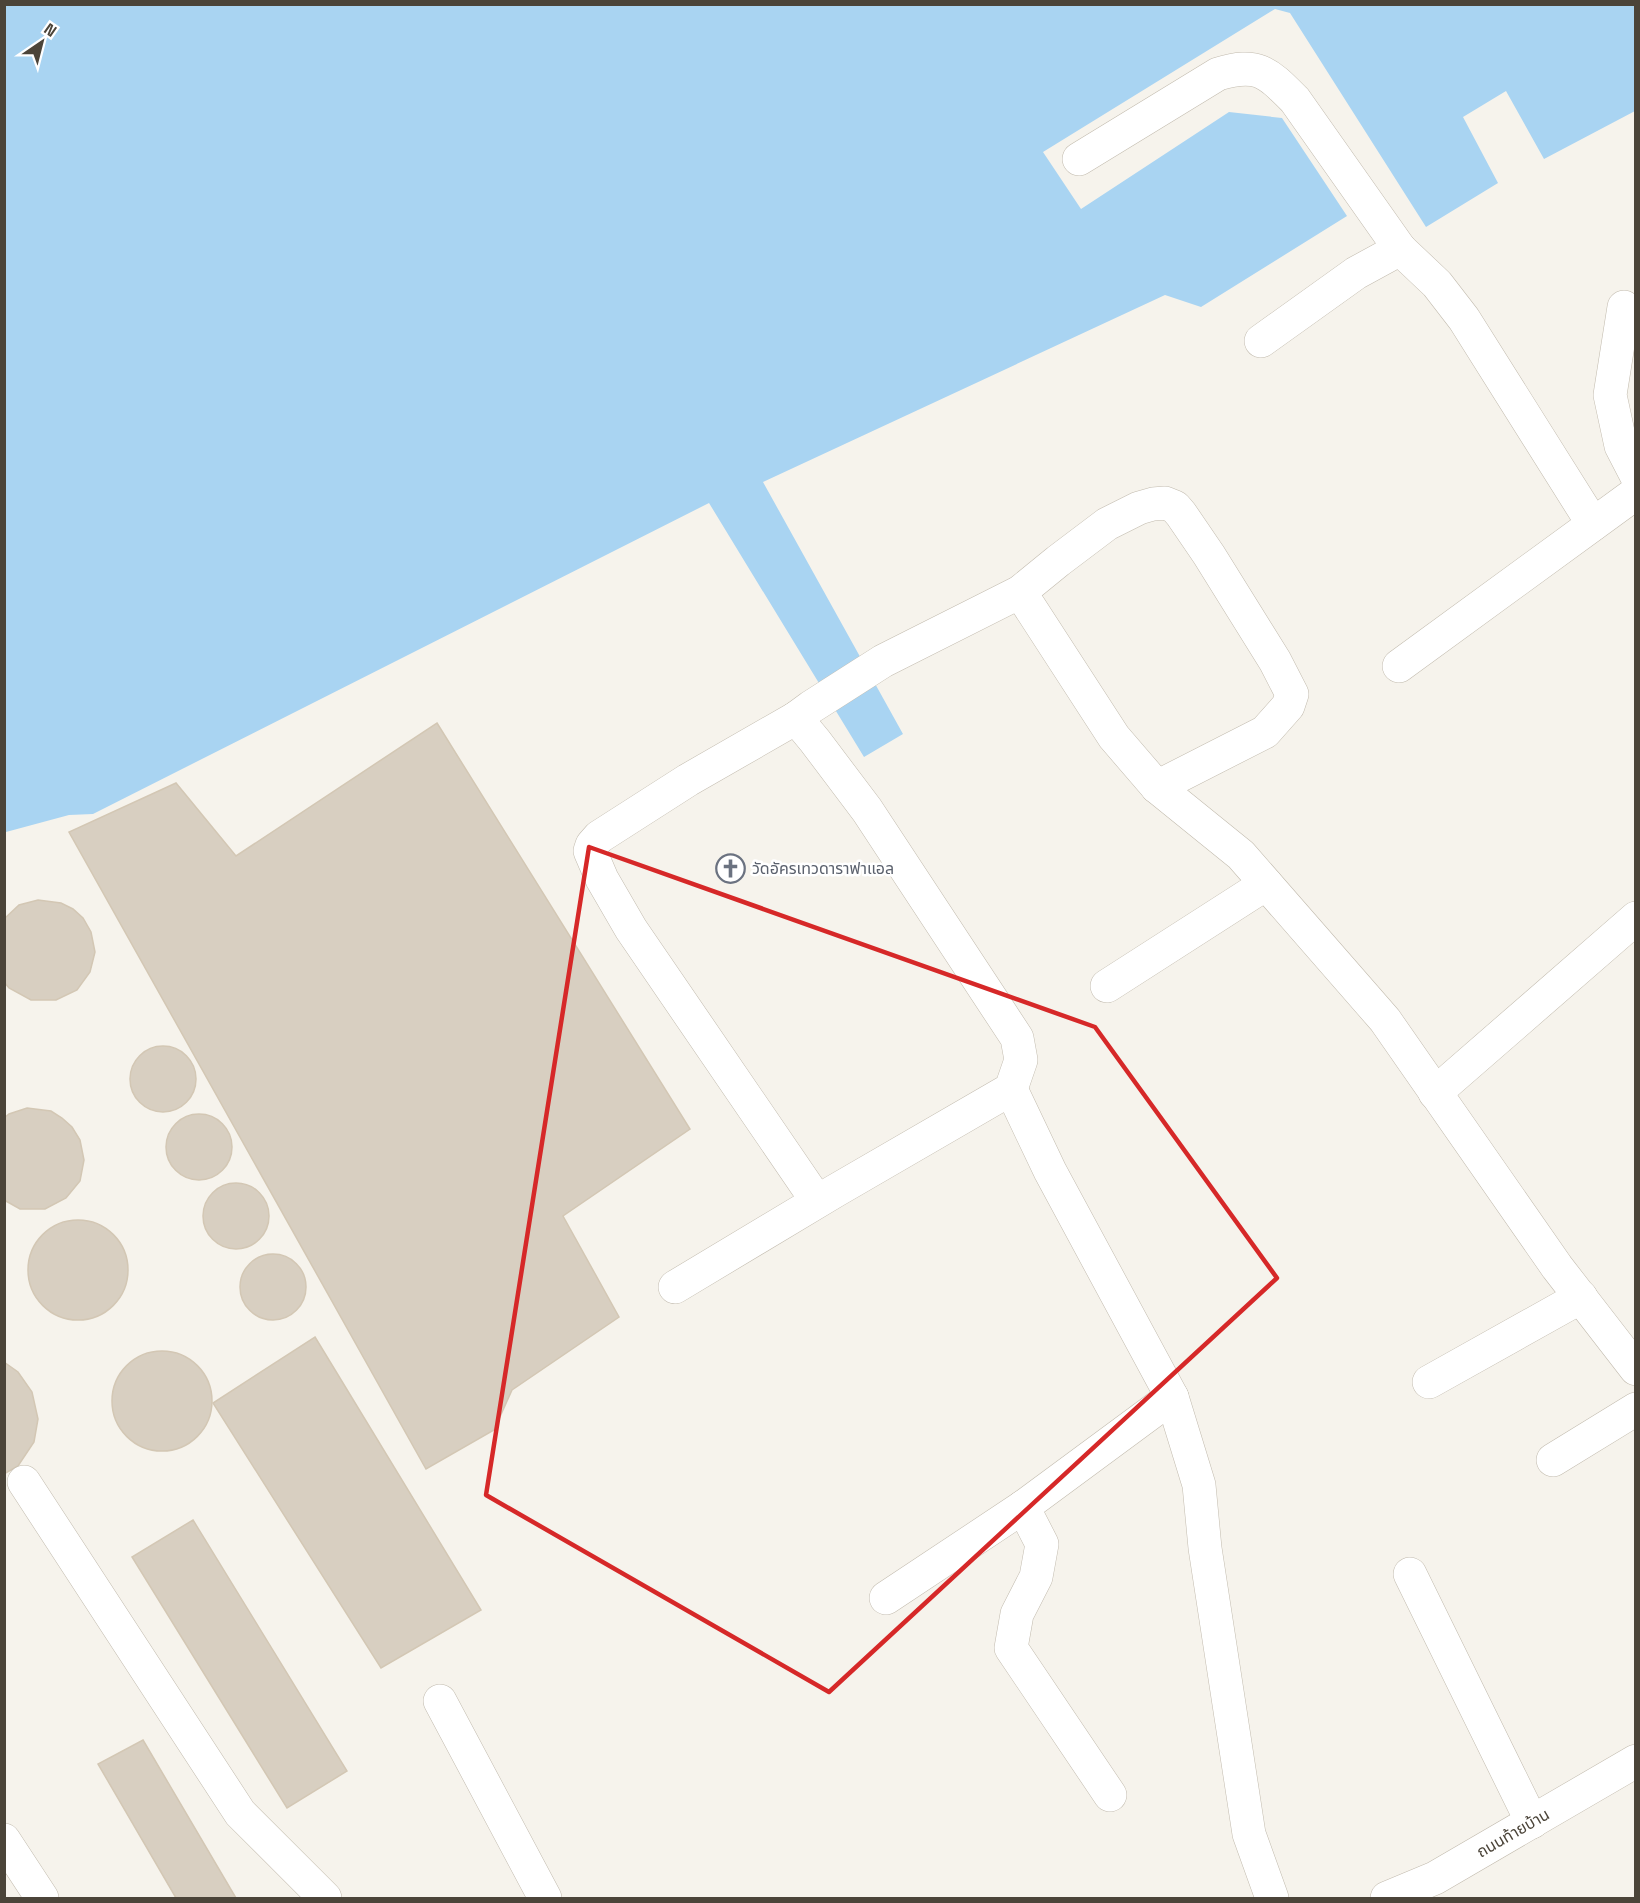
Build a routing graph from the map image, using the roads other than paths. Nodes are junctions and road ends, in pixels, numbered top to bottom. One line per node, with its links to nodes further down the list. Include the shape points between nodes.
1 (1079, 159): 2 (street, via 1218,74 1236,69 1256,70 1274,79 1295,100)
2 (1400, 249): 4 (street, via 1356,273); 7 (street, via 1437,284 1464,319)
3 (1623, 307): 5 (street, via 1610,395 1622,446)
4 (1261, 341)
5 (1635, 475)
6 (1635, 493): 7 (street)
7 (1593, 524): 9 (street)
8 (1020, 592): 10 (street, via 883,661); 11 (street, via 1114,736); 11 (street, via 1107,524 1139,508 1165,503 1181,514 1263,641 1292,694 1288,706 1265,732)
9 (1399, 666)
10 (804, 713): 15 (street, via 815,741 867,810 1017,1038 1022,1060); 17 (street, via 598,837 590,851 631,929)
11 (1157, 787): 12 (street, via 1240,855)
12 (1266, 884): 14 (street); 16 (street, via 1385,1020)
13 (1635, 918): 16 (street)
14 (1107, 986)
15 (1011, 1089): 17 (street); 22 (street, via 1050,1171)
16 (1435, 1093): 19 (street)
17 (817, 1202): 18 (street)
18 (675, 1287)
19 (1581, 1298): 20 (street); 21 (street)
20 (1635, 1369)
21 (1429, 1382)
22 (1172, 1397): 26 (street); 38 (street, via 1199,1485 1249,1834)
23 (1635, 1408): 24 (street)
24 (1553, 1460)
25 (24, 1482): 36 (street, via 240,1813)
26 (1023, 1506): 28 (street); 31 (street, via 1042,1544 1036,1577 1017,1614 1011,1648)
27 (1410, 1574): 32 (street)
28 (886, 1598)
29 (440, 1701): 37 (street)
30 (1634, 1765): 32 (street, ถนนท้ายบ้าน)
31 (1110, 1795)
32 (1532, 1822): 34 (street, ถนนท้ายบ้าน, via 1435,1878)
33 (4, 1840): 35 (street)
34 (1389, 1898)
35 (42, 1899)
36 (326, 1899)
37 (546, 1899)
38 (1272, 1899)

